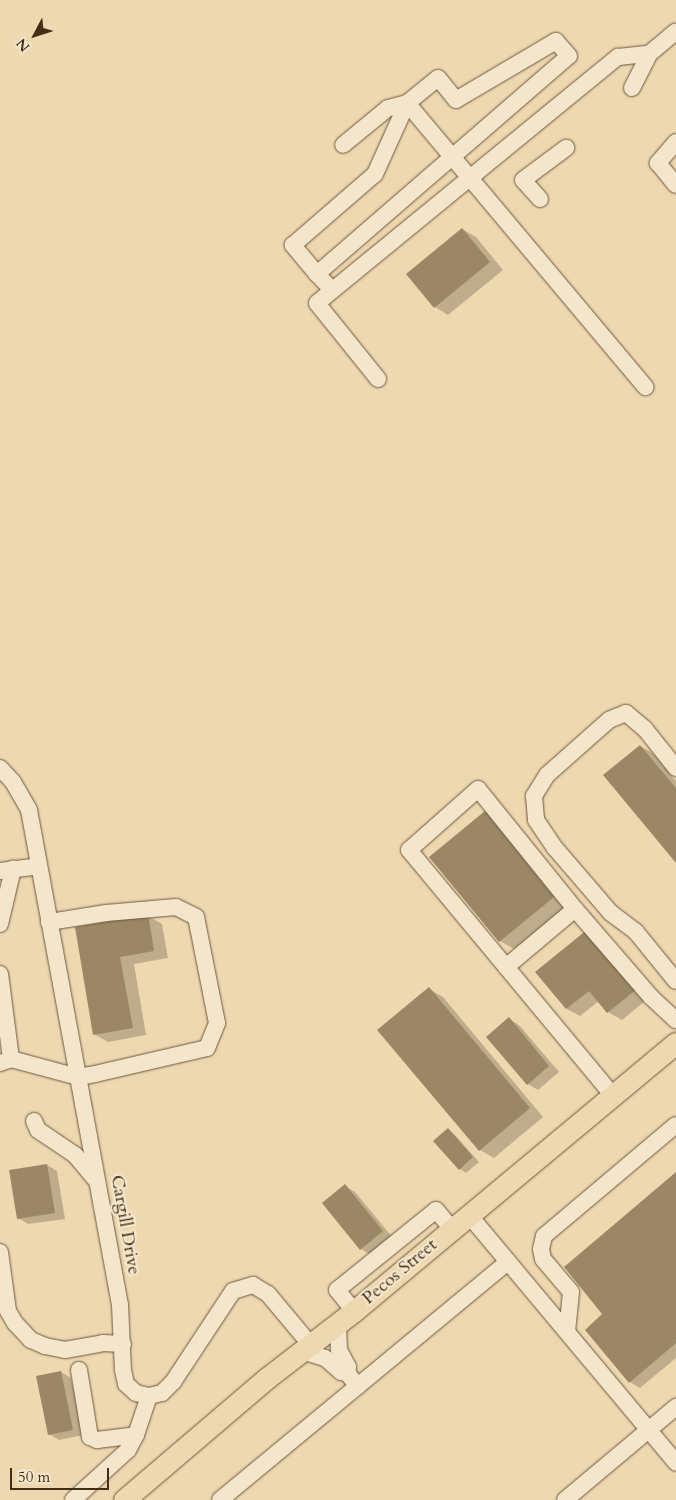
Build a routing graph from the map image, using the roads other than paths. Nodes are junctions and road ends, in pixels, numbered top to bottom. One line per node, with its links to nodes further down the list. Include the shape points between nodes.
1 (676, 31): 2 (street)
2 (649, 54): 3 (street); 10 (street, via 618,57)
3 (632, 88)
4 (407, 103): 6 (street, via 388,108); 8 (street); 8 (street, via 438,78 456,100 556,41 570,56); 12 (street, via 375,174 293,245)
5 (676, 142): 9 (street, via 658,163)
6 (343, 146)
7 (566, 148): 11 (street, via 523,180)
8 (453, 157): 10 (street); 12 (street)
9 (673, 177)
10 (470, 178): 13 (street); 15 (street)
11 (540, 199)
12 (317, 274): 13 (street)
13 (332, 290): 14 (street, via 317,303)
14 (378, 379)
15 (645, 387)
16 (0, 768): 18 (street, Cargill Drive, via 13,782 29,810)
17 (676, 768): 25 (street, via 645,729 626,713 609,720 547,775 534,796 536,820 555,848 611,913 636,932)
18 (39, 866): 19 (street); 21 (street, Cargill Drive)
19 (7, 870): 22 (street)
20 (575, 909): 23 (street); 23 (street, via 478,789 409,850); 26 (street)
21 (49, 922): 29 (street, Cargill Drive); 29 (street, via 176,907 196,917 217,1024 207,1048)
22 (0, 924)
23 (506, 967): 30 (street)
24 (0, 974): 28 (street)
25 (676, 981)
26 (676, 1020)
27 (676, 1043): 30 (main road, Pecos Street)
28 (6, 1061): 29 (street)
29 (78, 1077): 33 (street, Cargill Drive)
30 (613, 1096): 34 (main road, Pecos Street)
31 (34, 1121): 33 (street, via 38,1130 75,1155)
32 (676, 1125): 38 (street, via 544,1236 543,1258 571,1292)
33 (97, 1182): 39 (street, Cargill Drive, via 120,1305)
34 (469, 1215): 36 (street); 37 (main road, Pecos Street)
35 (0, 1252): 39 (street, via 8,1311 31,1340 65,1350 103,1343)
36 (508, 1262): 38 (street); 43 (street)
37 (346, 1317): 40 (main road, Pecos Street); 42 (street, via 339,1350 348,1367)
38 (566, 1332): 46 (street)
39 (123, 1344): 44 (street, Cargill Drive, via 126,1384 136,1393)
40 (306, 1347): 42 (street, via 341,1372); 44 (street, via 268,1294 253,1285 233,1290 173,1382 162,1392); 50 (main road, Pecos Street)
41 (79, 1370): 47 (street, via 90,1437 97,1440)
42 (347, 1372): 43 (street)
43 (358, 1386): 51 (street)
44 (149, 1396): 47 (street)
45 (676, 1407): 46 (street)
46 (648, 1430): 48 (street); 52 (street)
47 (136, 1435): 49 (street, via 115,1464)
48 (676, 1463)
49 (73, 1500)
50 (124, 1500)
51 (220, 1500)
52 (564, 1500)

